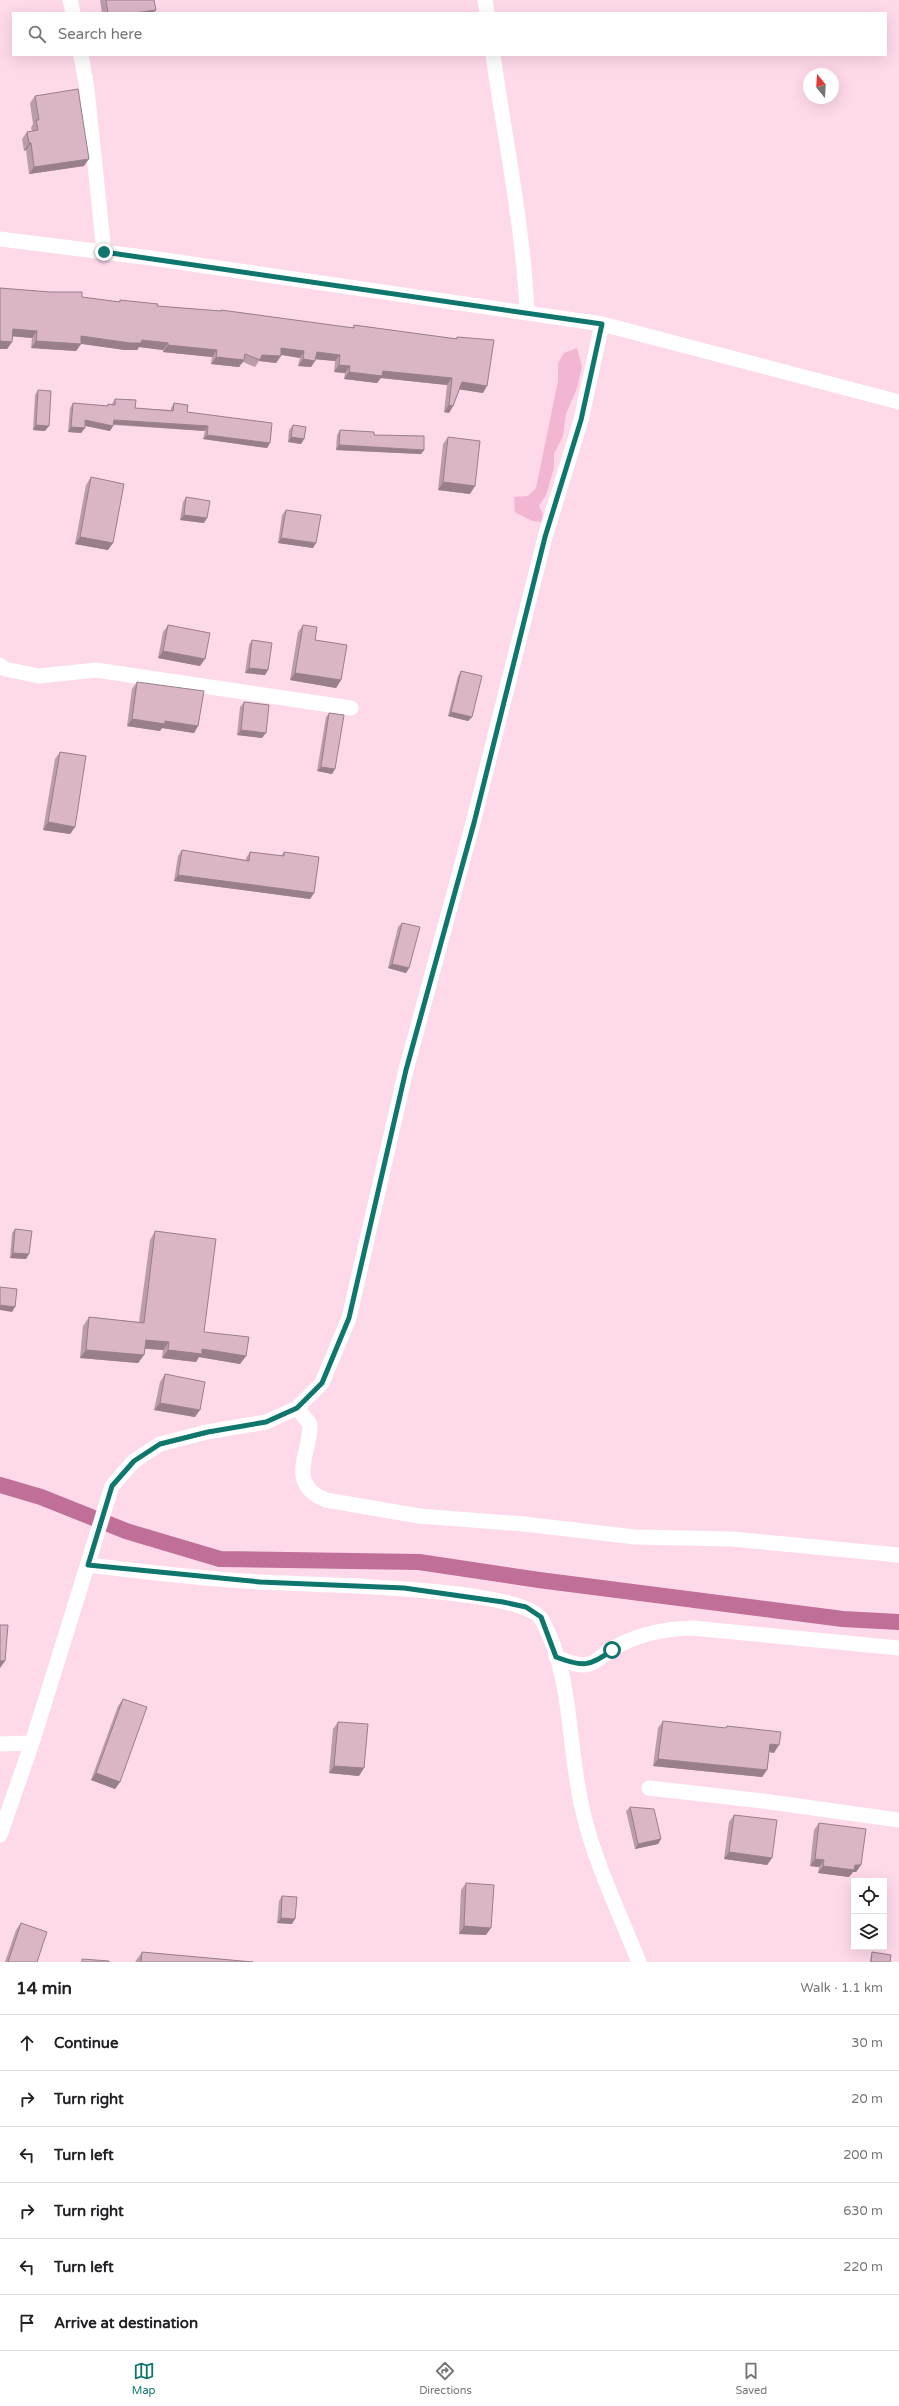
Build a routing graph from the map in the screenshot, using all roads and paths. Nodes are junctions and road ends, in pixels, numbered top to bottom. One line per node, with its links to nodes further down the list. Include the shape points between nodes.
1 (70, 0): 3 (street)
2 (485, 0): 4 (street)
3 (73, 12)
4 (487, 12)
5 (81, 56): 8 (street)
6 (493, 56): 9 (street, via 512,187 519,218)
7 (0, 239): 8 (street)
8 (104, 252): 9 (street)
9 (526, 312): 10 (street)
10 (602, 324): 11 (street); 14 (street, via 581,420 545,537 474,823 406,1070 349,1318 322,1383)
11 (899, 402)
12 (0, 665): 13 (street, via 6,669 39,676 96,670)
13 (351, 708)
14 (297, 1408): 15 (street, via 310,1424 302,1464 305,1482 315,1496 326,1500 419,1516 524,1524 635,1537 732,1539); 16 (street, via 266,1422 160,1444 134,1461 112,1486)
15 (899, 1555)
16 (90, 1559): 18 (street, via 260,1582 404,1588 503,1602 526,1607 541,1617); 19 (street)
17 (899, 1648): 18 (street, via 692,1628 662,1629 635,1638 597,1661 583,1665)
18 (556, 1657): 24 (street, via 570,1713 583,1814)
19 (32, 1743): 20 (street); 23 (street)
20 (0, 1744)
21 (649, 1788): 22 (street)
22 (899, 1820)
23 (0, 1835)
24 (639, 1962)

